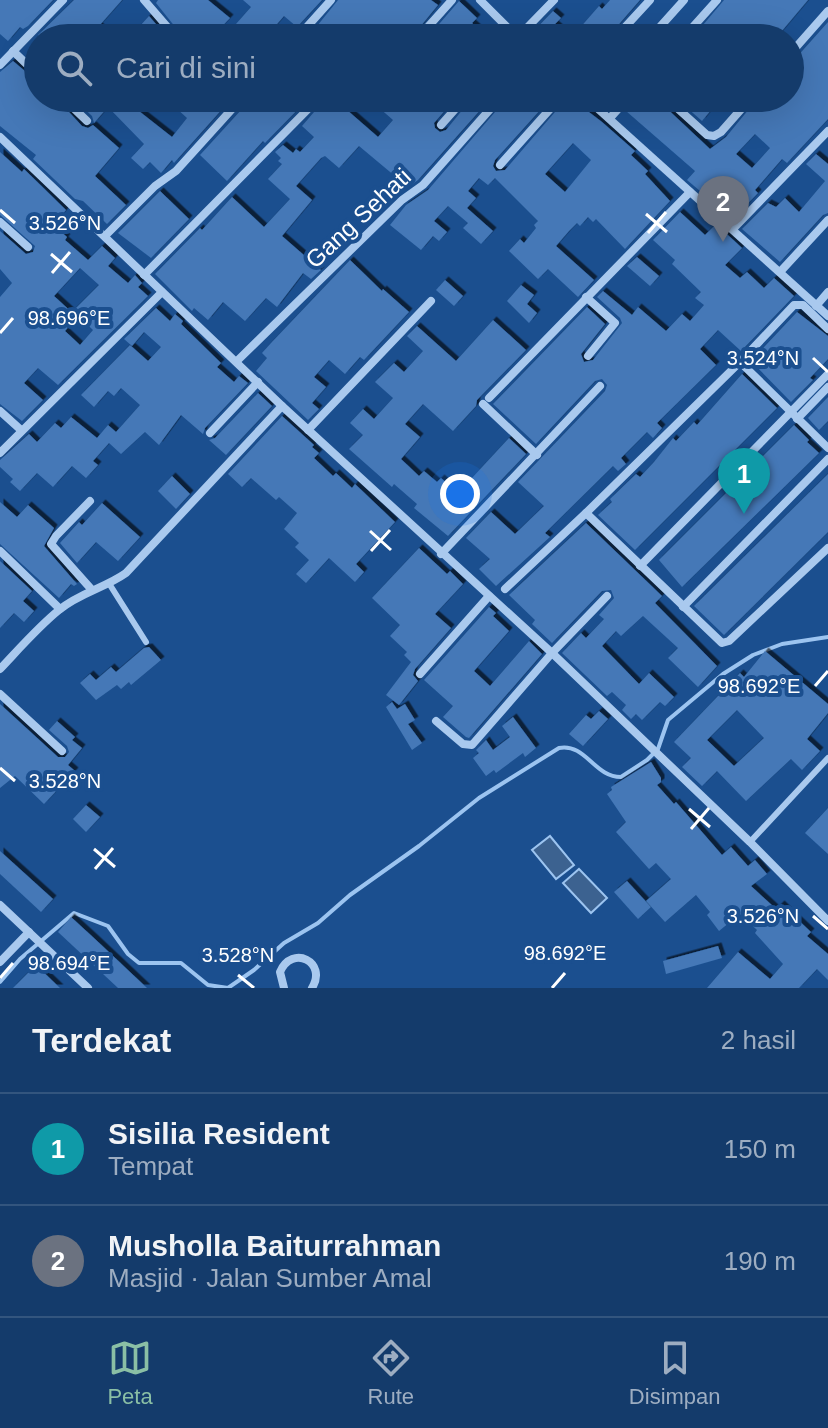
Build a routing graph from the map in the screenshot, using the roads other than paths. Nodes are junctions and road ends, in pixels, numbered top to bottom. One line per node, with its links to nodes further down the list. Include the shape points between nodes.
1 (63, 0): 11 (street)
2 (144, 0): 12 (street)
3 (331, 0): 13 (street)
4 (452, 0): 14 (street)
5 (480, 0): 15 (street)
6 (554, 0): 16 (street)
7 (650, 0): 17 (street)
8 (684, 0): 18 (street)
9 (717, 0): 19 (street)
10 (828, 11): 20 (street)
11 (39, 24)
12 (165, 24)
13 (310, 24)
14 (431, 24)
15 (504, 24)
16 (531, 24)
17 (628, 24)
18 (663, 24)
19 (696, 24)
20 (804, 38)
21 (24, 40): 22 (street)
22 (13, 51): 23 (street); 24 (street)
23 (24, 62)
24 (0, 65)
25 (78, 112): 36 (street)
26 (229, 112): 45 (street, via 176,171)
27 (305, 112): 48 (street)
28 (453, 112): 37 (street)
29 (488, 112): 57 (street, Gang Sehati, via 423,185)
30 (547, 112): 40 (street)
31 (604, 112): 35 (street)
32 (615, 112): 35 (street)
33 (682, 112): 34 (street, via 714,136)
34 (739, 112)
35 (610, 118): 41 (street)
36 (87, 121)
37 (441, 125)
38 (828, 131): 44 (street)
39 (0, 137): 45 (street)
40 (500, 165)
41 (690, 192): 44 (street); 51 (street)
42 (828, 220): 47 (street)
43 (0, 222): 46 (street)
44 (733, 229): 47 (street)
45 (105, 236): 48 (street)
46 (28, 247)
47 (780, 272): 53 (street)
48 (144, 275): 49 (street)
49 (162, 292): 57 (street); 66 (street)
50 (828, 292): 53 (street)
51 (586, 297): 56 (street, via 615,323); 71 (street, via 486,401)
52 (431, 301): 67 (street)
53 (816, 306): 54 (street)
54 (828, 316)
55 (828, 329): 58 (street, via 803,305 794,305)
56 (588, 356)
57 (237, 361): 60 (street)
58 (740, 362): 65 (street); 74 (street)
59 (828, 374): 65 (street)
60 (258, 382): 63 (street); 68 (street)
61 (600, 386): 71 (street)
62 (828, 387): 65 (street)
63 (282, 406): 67 (street); 79 (street)
64 (0, 411): 66 (street)
65 (793, 416): 69 (street); 78 (street)
66 (21, 430): 70 (street)
67 (308, 430): 77 (street)
68 (210, 433)
69 (828, 448)
70 (0, 453)
71 (537, 455): 77 (street)
72 (828, 459): 84 (street)
73 (90, 501): 81 (street, via 51,544)
74 (586, 513): 78 (street); 80 (street)
75 (828, 548): 84 (street, via 726,643)
76 (0, 551): 85 (street)
77 (441, 554): 82 (street)
78 (640, 566): 84 (street)
79 (110, 585): 81 (street); 86 (lane)
80 (505, 589)
81 (92, 590): 85 (street)
82 (489, 596): 87 (street); 89 (street)
83 (607, 596): 87 (street)
84 (683, 607)
85 (60, 609): 88 (street)
86 (146, 642)
87 (552, 653): 91 (street, via 472,745 463,744); 94 (street)
88 (0, 669)
89 (420, 674)
90 (0, 694): 92 (street)
91 (436, 721)
92 (62, 751)
93 (828, 758): 94 (lane)
94 (750, 842): 96 (street)
95 (0, 905): 97 (street)
96 (828, 921)
97 (30, 933): 98 (street); 100 (street)
98 (0, 962)
99 (315, 987): 101 (street, via 316,969 297,957 280,972)
100 (88, 988)
101 (284, 988)

